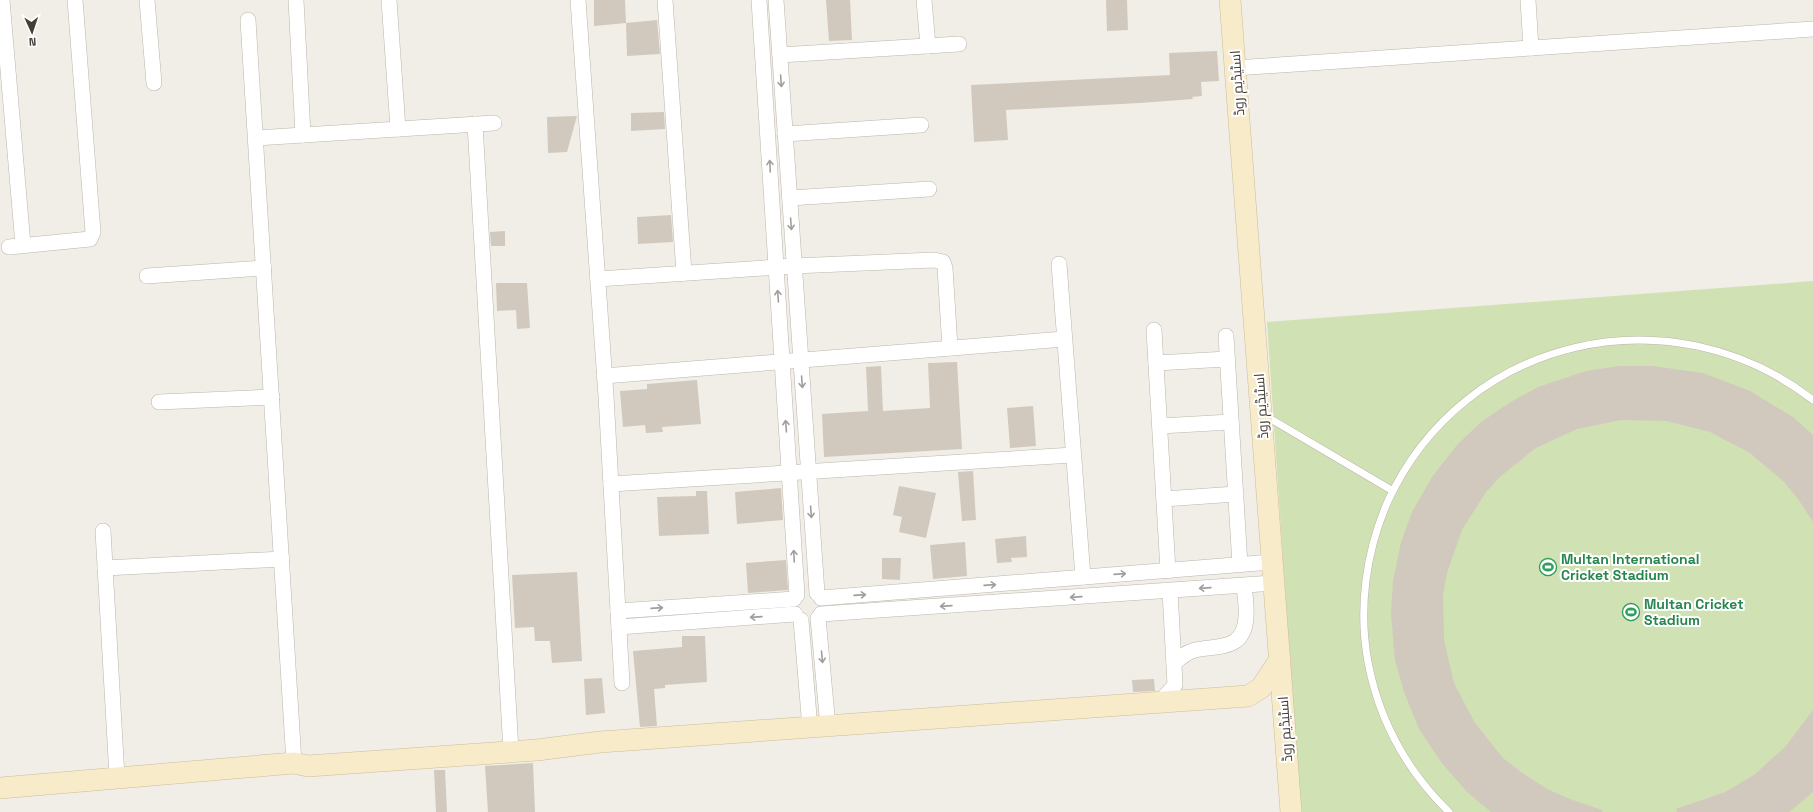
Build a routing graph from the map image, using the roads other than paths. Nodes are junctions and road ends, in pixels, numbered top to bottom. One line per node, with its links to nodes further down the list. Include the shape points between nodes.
1 (2, 0): 2 (street, via 16,246 90,239 93,232)
2 (75, 0)
3 (147, 0): 20 (street)
4 (296, 0): 26 (street)
5 (389, 0): 24 (street)
6 (578, 0): 36 (street)
7 (665, 0): 34 (street)
8 (759, 0): 32 (street, one-way to 8)
9 (776, 0): 18 (street)
10 (924, 0): 16 (street)
11 (1230, 0): 19 (street, اسٹیڈیم روڈ)
12 (1528, 0): 17 (street)
13 (248, 20): 27 (street)
14 (1813, 30): 17 (street)
15 (959, 44): 16 (street)
16 (928, 46): 18 (street)
17 (1531, 48): 19 (street)
18 (780, 55): 25 (street, one-way to 25)
19 (1235, 68): 49 (street, اسٹیڈیم روڈ)
20 (154, 84)
21 (494, 123): 22 (street)
22 (475, 124): 24 (street); 80 (street)
23 (921, 125): 25 (street)
24 (398, 129): 26 (street)
25 (785, 134): 29 (street)
26 (303, 135): 27 (street)
27 (256, 138): 33 (street)
28 (929, 189): 29 (street)
29 (790, 198): 31 (street, one-way to 31)
30 (1059, 264): 39 (street)
31 (794, 266): 32 (street); 40 (street, via 934,260 943,262); 42 (street)
32 (776, 267): 34 (street); 43 (street, one-way to 32)
33 (264, 268): 35 (street); 46 (street)
34 (684, 273): 36 (street)
35 (147, 276)
36 (598, 279): 45 (street)
37 (1154, 330): 44 (street)
38 (1226, 336): 41 (street)
39 (1064, 338): 40 (street); 52 (street)
40 (950, 348): 42 (street)
41 (1227, 358): 44 (street); 50 (street)
42 (801, 360): 43 (street); 53 (street, one-way to 53)
43 (782, 363): 45 (street); 54 (street, one-way to 43)
44 (1156, 363): 51 (street)
45 (604, 376): 55 (street)
46 (272, 397): 48 (street); 60 (street)
47 (1813, 400): 56 (lane, via 1760,366 1718,350 1659,340 1628,339 1584,345 1562,350 1520,366 1481,389 1430,435)
48 (159, 402)
49 (1262, 414): 56 (lane); 61 (street, اسٹیڈیم روڈ)
50 (1231, 422): 51 (street); 57 (street)
51 (1160, 426): 58 (street)
52 (1073, 455): 53 (street); 65 (street)
53 (808, 472): 54 (street); 69 (street, one-way to 69)
54 (789, 474): 55 (street); 70 (street, one-way to 54)
55 (611, 484): 71 (street)
56 (1393, 491): 85 (lane, via 1377,530 1367,571 1364,613 1367,655 1377,696 1393,736 1414,772)
57 (1236, 494): 58 (street); 62 (street)
58 (1164, 499): 64 (street)
59 (104, 531): 63 (street)
60 (282, 559): 63 (street); 81 (street)
61 (1272, 562): 62 (street); 66 (street, اسٹیڈیم روڈ)
62 (1240, 565): 64 (street)
63 (105, 568): 82 (street)
64 (1168, 571): 65 (street, one-way to 64)
65 (1083, 577): 69 (street, one-way to 65)
66 (1274, 583): 67 (street); 75 (street, اسٹیڈیم روڈ)
67 (1244, 586): 68 (street, one-way to 68); 76 (street, via 1246,617 1244,631 1238,639 1226,647 1195,650)
68 (1170, 591): 72 (street, one-way to 72); 76 (street)
69 (819, 595): 70 (street, via 809,590); 72 (street, via 824,606)
70 (795, 597): 71 (street, one-way to 70); 73 (street, via 793,609)
71 (618, 611): 74 (street)
72 (820, 616): 73 (street, via 810,621); 79 (street, one-way to 79)
73 (798, 617): 74 (street, one-way to 74); 79 (street)
74 (619, 627): 77 (street)
75 (1280, 659): 78 (street, via 1261,688 1248,696); 84 (street, اسٹیڈیم روڈ)
76 (1174, 663): 78 (street, via 1174,685)
77 (622, 683)
78 (1159, 703): 79 (street)
79 (819, 728): 80 (street)
80 (512, 750): 81 (street, via 308,766)
81 (294, 763): 82 (street)
82 (117, 777): 83 (street)
83 (0, 788)
84 (1291, 812)
85 (1449, 812)

